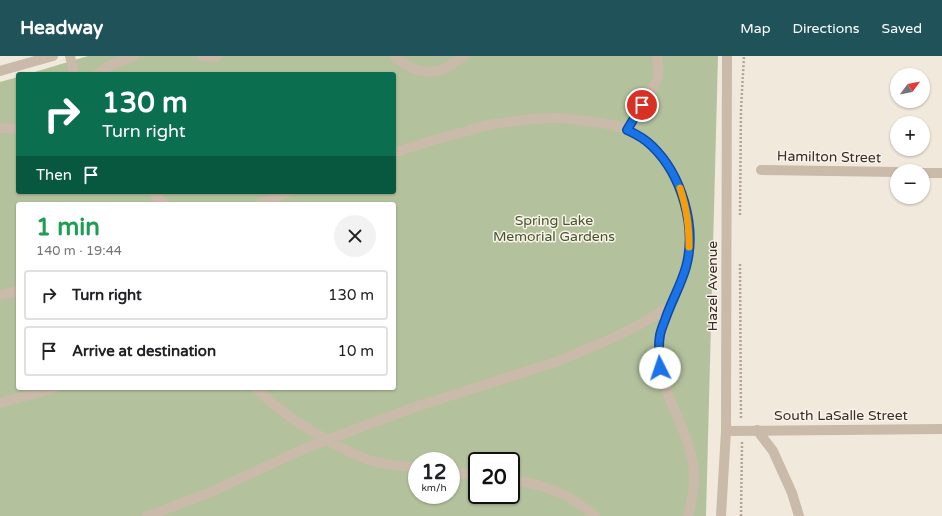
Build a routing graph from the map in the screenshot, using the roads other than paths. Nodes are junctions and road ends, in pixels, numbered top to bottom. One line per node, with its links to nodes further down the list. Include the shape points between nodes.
1 (53, 56): 10 (street)
2 (70, 56): 11 (street)
3 (134, 56): 12 (street)
4 (202, 56): 5 (street)
5 (217, 56)
6 (395, 56): 7 (street, via 407,65 426,72 445,68)
7 (464, 56)
8 (657, 56): 16 (street, via 658,77)
9 (727, 56): 34 (street, Hazel Avenue)
10 (0, 71)
11 (74, 72)
12 (100, 72)
13 (16, 124): 14 (street)
14 (3, 128): 15 (street)
15 (16, 129)
16 (627, 130): 17 (street, via 580,120 550,118 491,124); 28 (street, via 651,144 661,155 680,187 685,205 690,250 680,284)
17 (396, 152)
18 (761, 170): 19 (street, Hamilton Street)
19 (890, 172)
20 (930, 172): 21 (street)
21 (942, 173)
22 (155, 194): 24 (street)
23 (283, 194): 25 (street)
24 (161, 202)
25 (265, 202)
26 (16, 291): 27 (street)
27 (0, 295)
28 (669, 307): 35 (street, via 639,325 556,362 415,407); 40 (street, via 660,334 660,368 688,443 692,461 693,499)
29 (48, 390): 31 (street)
30 (258, 390): 35 (street, via 280,409)
31 (0, 403)
32 (942, 429): 33 (street, South LaSalle Street)
33 (757, 430): 34 (street, South LaSalle Street); 42 (street, via 774,451)
34 (726, 431): 41 (street, Hazel Avenue)
35 (327, 440): 36 (street, via 370,460); 38 (street, via 210,492)
36 (408, 467)
37 (520, 482): 39 (street, via 562,493)
38 (147, 516)
39 (596, 516)
40 (688, 516)
41 (721, 516)
42 (799, 516)

